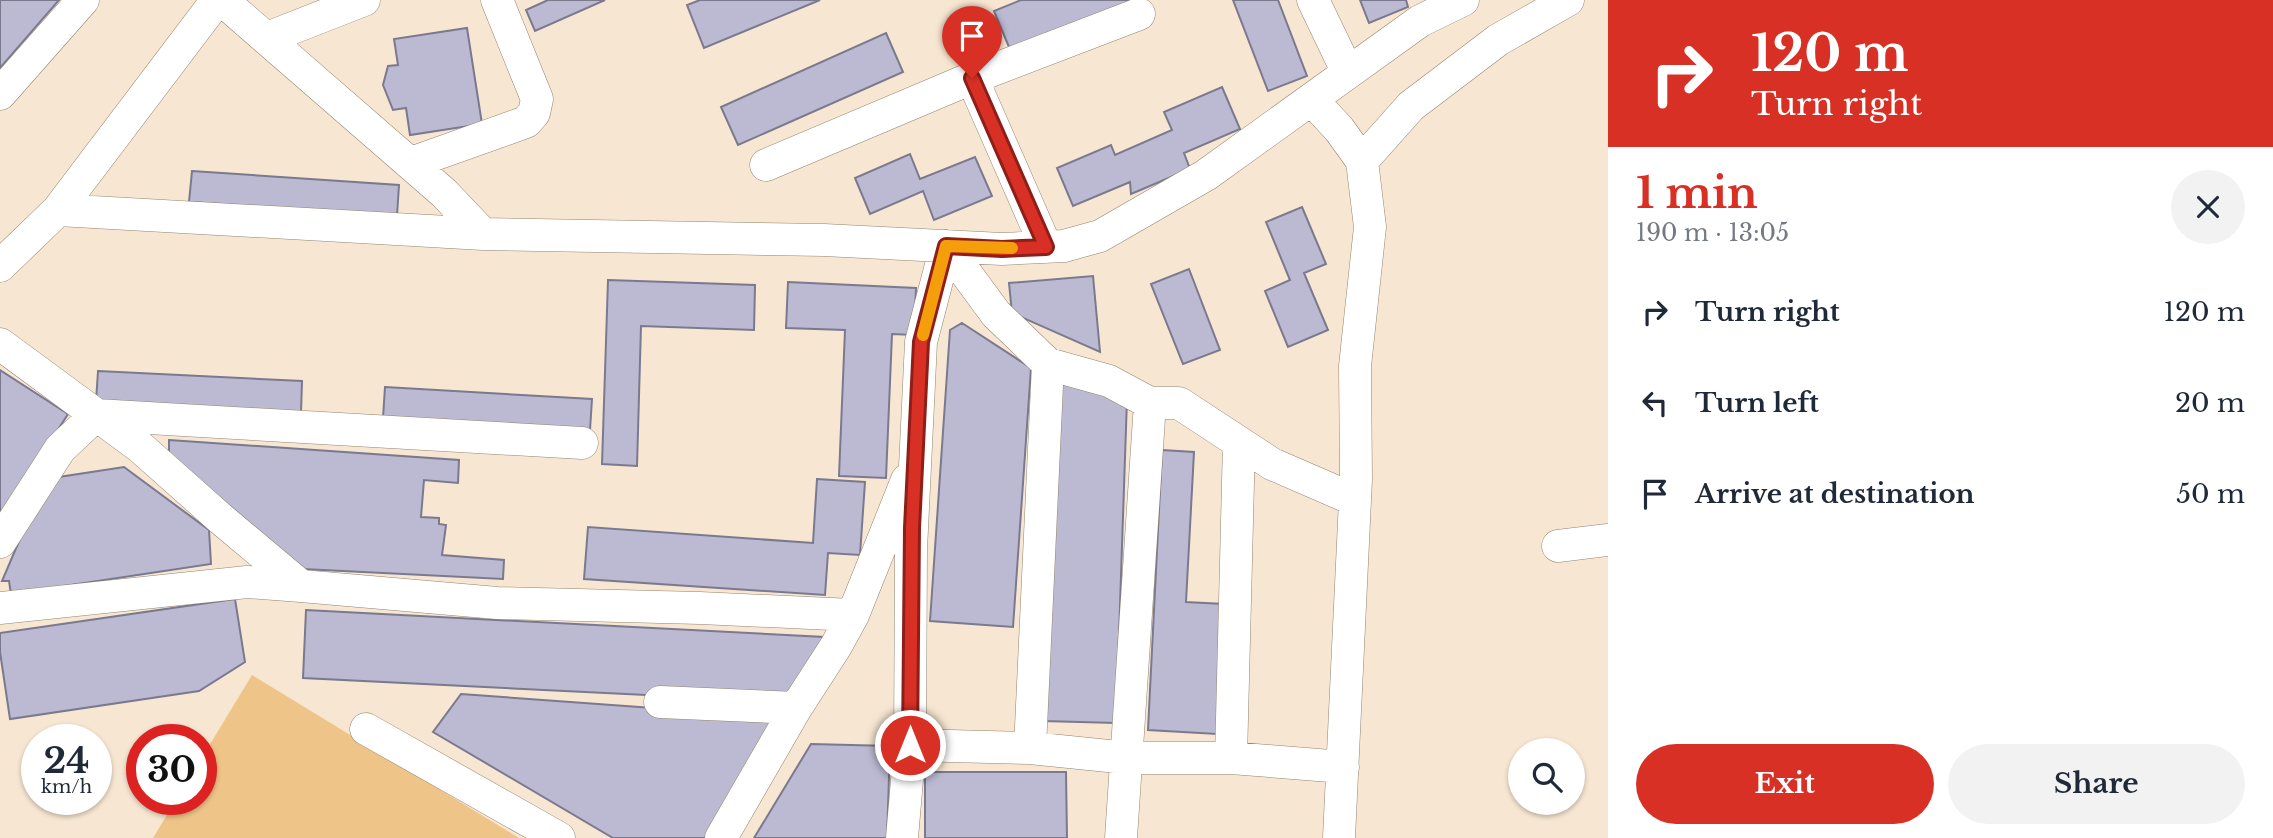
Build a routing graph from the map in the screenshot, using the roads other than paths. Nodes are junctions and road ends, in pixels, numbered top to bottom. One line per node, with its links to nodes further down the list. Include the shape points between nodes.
1 (83, 0): 12 (street)
2 (220, 0): 9 (street); 17 (street)
3 (364, 0): 9 (street)
4 (498, 0): 15 (street, via 537,99 534,113 526,122)
5 (1313, 0): 10 (street)
6 (1463, 0): 10 (street, via 1420,21)
7 (1568, 0): 14 (street, via 1498,40 1410,106)
8 (1139, 14): 11 (street)
9 (267, 38): 15 (street)
10 (1348, 74): 13 (street)
11 (972, 78): 16 (street); 20 (street)
12 (0, 94)
13 (1311, 100): 14 (street); 20 (street, via 1206,175 1100,236)
14 (1362, 161): 29 (street, via 1370,227 1355,366)
15 (411, 163): 18 (street)
16 (766, 164)
17 (58, 210): 18 (street); 21 (street)
18 (483, 234): 19 (street)
19 (946, 246): 20 (street); 23 (street, via 996,314); 28 (street, via 921,342)
20 (1046, 247)
21 (0, 266)
22 (0, 344): 25 (street)
23 (1048, 365): 24 (street, via 1109,381); 40 (street)
24 (1150, 403): 27 (street, via 1179,403); 41 (street)
25 (96, 415): 26 (street); 31 (street, via 60,449); 33 (street, via 141,447)
26 (582, 443)
27 (1239, 443): 29 (street, via 1272,464); 42 (street)
28 (914, 463): 35 (street); 39 (street)
29 (1355, 500): 43 (street)
30 (1608, 540): 32 (street)
31 (0, 542)
32 (1558, 546)
33 (302, 586): 34 (street, via 247,582); 35 (street, via 497,603)
34 (0, 608)
35 (853, 615): 37 (street)
36 (660, 702): 37 (street)
37 (796, 708): 45 (street)
38 (366, 729): 44 (street)
39 (910, 745): 40 (street); 46 (street)
40 (1030, 748): 41 (street)
41 (1128, 758): 42 (street); 47 (street)
42 (1231, 758): 43 (street)
43 (1343, 766): 48 (street)
44 (559, 838)
45 (721, 838)
46 (902, 838)
47 (1121, 838)
48 (1339, 838)

